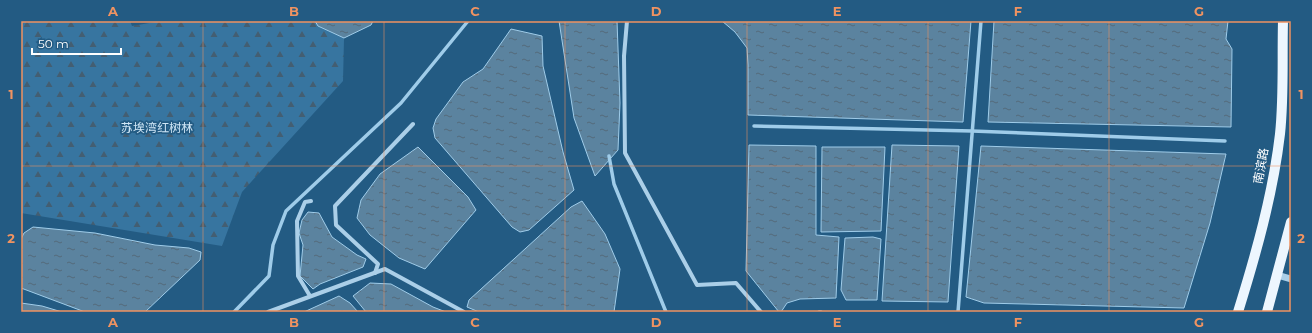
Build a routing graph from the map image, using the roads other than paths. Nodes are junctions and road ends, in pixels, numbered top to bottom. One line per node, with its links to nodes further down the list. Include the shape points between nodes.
1 (627, 21): 12 (street, via 624,56 625,153 697,285 736,283)
2 (1283, 21): 13 (main road, 南滨路, via 1280,133 1260,232)
3 (413, 124): 6 (street, via 335,206 336,225 378,264)
4 (311, 201): 9 (street, via 305,202 297,222 298,276)
5 (1291, 222): 7 (main road)
6 (374, 273): 9 (street); 11 (street, via 385,269)
7 (1278, 276): 8 (street); 14 (main road)
8 (1291, 279)
9 (310, 296): 10 (street)
10 (268, 312)
11 (464, 312)
12 (761, 312)
13 (1238, 312)
14 (1267, 312)

